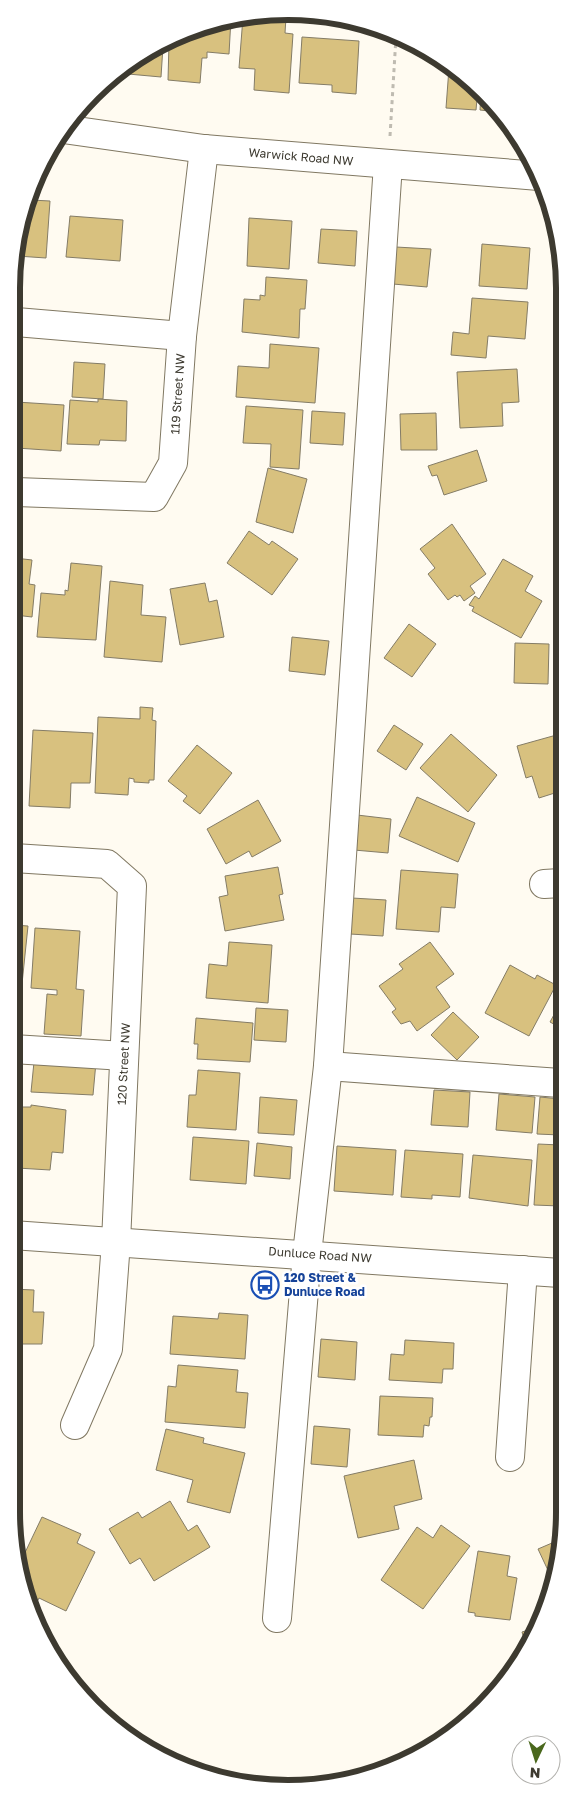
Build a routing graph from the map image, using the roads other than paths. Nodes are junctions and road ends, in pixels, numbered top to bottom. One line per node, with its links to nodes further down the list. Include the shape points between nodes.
1 (71, 130): 2 (street, Warwick Road NW)
2 (204, 149): 3 (street, Warwick Road NW); 6 (street, 119 Street NW)
3 (388, 164): 4 (street, Warwick Road NW); 11 (street)
4 (531, 175)
5 (20, 322): 6 (street)
6 (182, 336): 7 (street, 119 Street NW, via 172,463 154,496)
7 (20, 492)
8 (20, 858): 10 (street, 120 Street NW, via 107,864 132,886)
9 (20, 1049): 10 (street)
10 (124, 1056): 14 (street, 120 Street NW)
11 (328, 1066): 12 (street); 15 (street)
12 (556, 1084)
13 (20, 1236): 14 (street, Dunluce Road NW)
14 (116, 1242): 15 (street, Dunluce Road NW); 18 (street, via 108,1349)
15 (307, 1254): 16 (street, Dunluce Road NW); 20 (street)
16 (524, 1270): 17 (street, Dunluce Road NW); 19 (street)
17 (556, 1273)
18 (75, 1425)
19 (510, 1457)
20 (277, 1618)

